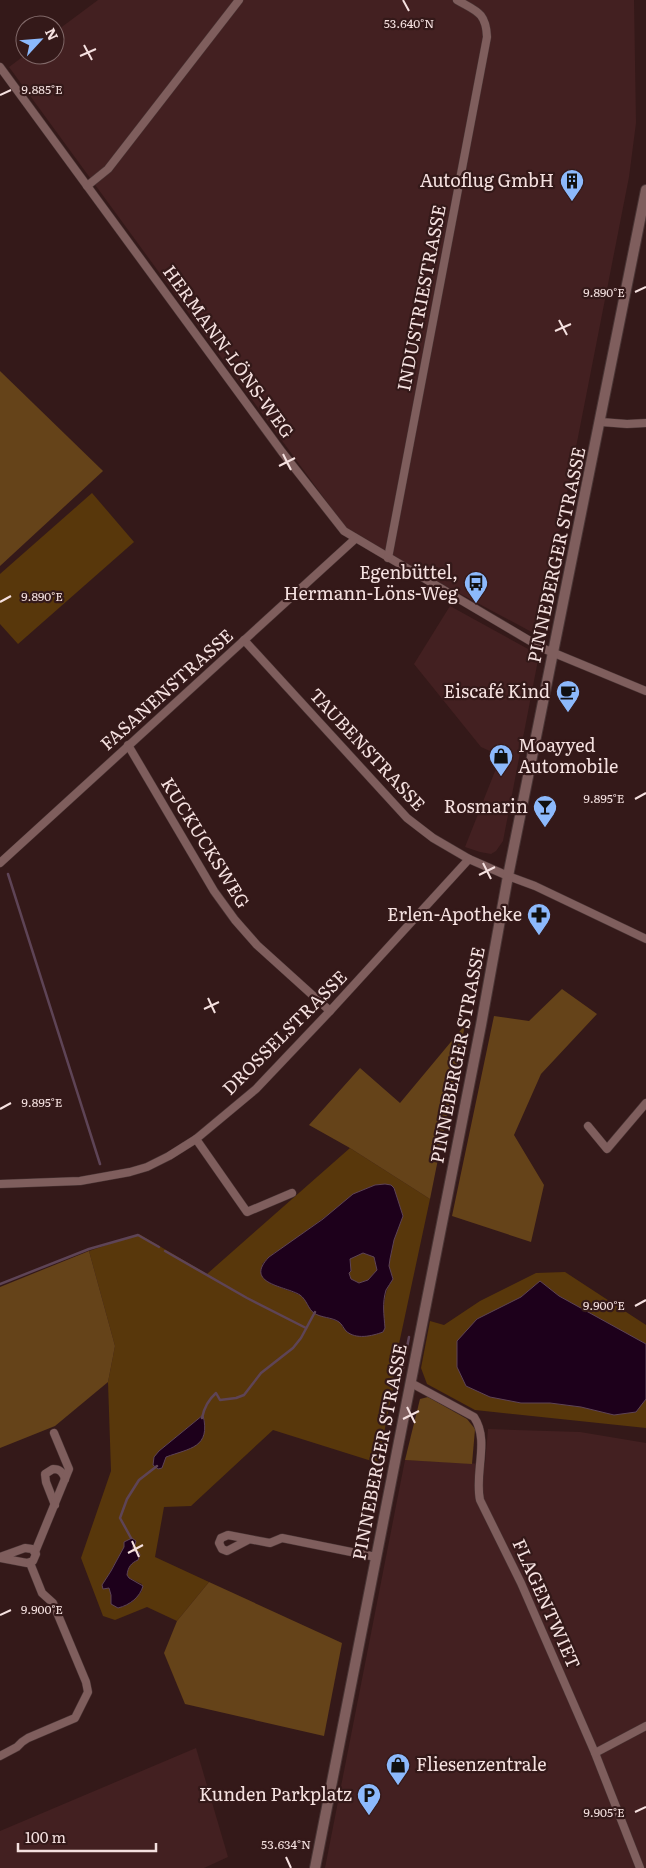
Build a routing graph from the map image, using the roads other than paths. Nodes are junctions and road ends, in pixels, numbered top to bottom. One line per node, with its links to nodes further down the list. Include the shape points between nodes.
1 (239, 0): 4 (street, via 108,169)
2 (457, 0): 9 (street, INDUSTRIESTRASSE, via 479,12 487,24 487,37)
3 (0, 67): 4 (street, HERMANN-LÖNS-WEG)
4 (87, 186): 8 (street, HERMANN-LÖNS-WEG, via 282,452 344,531)
5 (646, 190): 6 (main road, PINNEBERGER STRASSE)
6 (601, 422): 7 (street); 11 (main road, PINNEBERGER STRASSE)
7 (646, 423)
8 (355, 539): 9 (street, HERMANN-LÖNS-WEG); 10 (street, FASANENSTRASSE)
9 (388, 558): 11 (street, HERMANN-LÖNS-WEG)
10 (244, 640): 13 (street, FASANENSTRASSE); 14 (street, TAUBENSTRASSE, via 407,818 433,838)
11 (553, 653): 12 (street, HERMANN-LÖNS-WEG); 16 (main road, PINNEBERGER STRASSE)
12 (646, 691)
13 (128, 744): 15 (street, FASANENSTRASSE); 18 (street, KUCKUCKSWEG, via 214,891 235,920 257,945)
14 (470, 859): 16 (street, TAUBENSTRASSE); 18 (street, DROSSELSTRASSE)
15 (0, 863)
16 (508, 876): 17 (street, TAUBENSTRASSE); 24 (main road, PINNEBERGER STRASSE)
17 (646, 939)
18 (330, 1011): 21 (street, DROSSELSTRASSE, via 256,1089)
19 (646, 1103): 20 (street, via 606,1149)
20 (588, 1126)
21 (196, 1139): 22 (street, DROSSELSTRASSE, via 169,1156 130,1172 78,1181); 23 (street, via 248,1212)
22 (0, 1184)
23 (292, 1193)
24 (410, 1386): 30 (main road, PINNEBERGER STRASSE); 34 (street, FLAGENTWIET, via 474,1417 479,1425 482,1446 478,1473 480,1500 510,1558)
25 (54, 1433): 26 (street, via 68,1467)
26 (65, 1479): 27 (street); 27 (street, via 58,1470 45,1474)
27 (55, 1505): 29 (street)
28 (248, 1540): 30 (street, via 270,1543 282,1538)
29 (35, 1552): 31 (street, via 25,1548); 32 (street, via 35,1559)
30 (376, 1557): 36 (main road, PINNEBERGER STRASSE)
31 (0, 1558): 32 (street)
32 (30, 1563): 35 (street, via 42,1593 54,1607 88,1692 75,1718 28,1738)
33 (646, 1726): 34 (street)
34 (595, 1753): 37 (street, FLAGENTWIET)
35 (1, 1757)
36 (314, 1868)
37 (640, 1868)

